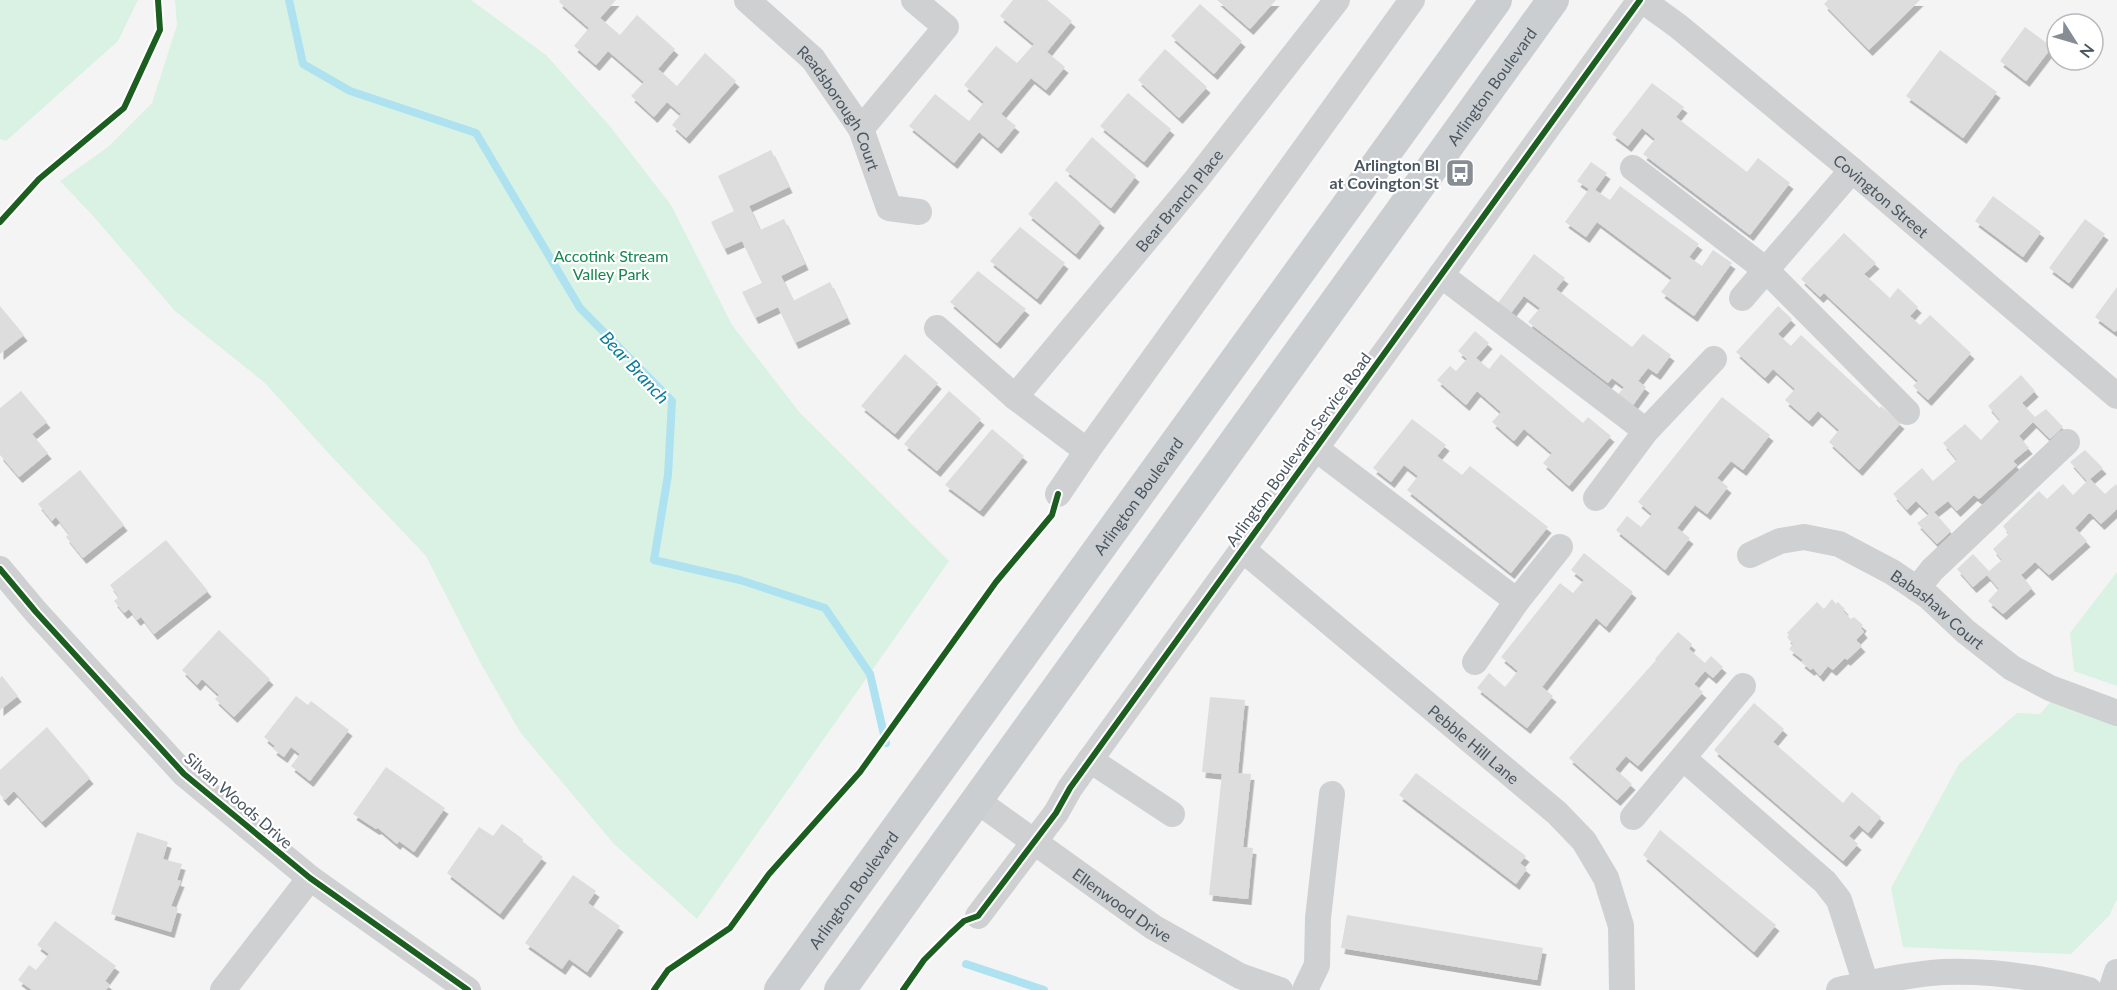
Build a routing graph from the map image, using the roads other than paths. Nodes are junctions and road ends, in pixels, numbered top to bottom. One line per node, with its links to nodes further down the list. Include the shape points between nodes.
1 (747, 0): 8 (street, Readsborough Court, via 813,59)
2 (914, 0): 8 (street, via 946,27)
3 (1337, 0): 18 (street, Bear Branch Place, via 1195,181)
4 (1412, 0): 23 (street)
5 (1496, 0): 48 (main road, Arlington Boulevard)
6 (1553, 0): 38 (main road, Arlington Boulevard)
7 (1641, 0): 10 (street, Covington Street); 13 (street, Arlington Boulevard Service Road)
8 (861, 129): 11 (street, Readsborough Court, via 889,208)
9 (1633, 168): 12 (street)
10 (1852, 170): 12 (street); 17 (street, Covington Street)
11 (919, 212)
12 (1766, 270): 14 (street); 19 (street)
13 (1441, 275): 20 (street); 22 (street, Arlington Boulevard Service Road)
14 (1742, 298)
15 (937, 328): 18 (street)
16 (1714, 359): 20 (street)
17 (2117, 396)
18 (1015, 397): 23 (street)
19 (1907, 412)
20 (1646, 431): 25 (street)
21 (2067, 442): 30 (street, via 1932,570)
22 (1316, 448): 27 (street, Arlington Boulevard Service Road); 31 (street)
23 (1087, 451): 24 (street)
24 (1058, 494)
25 (1596, 498)
26 (1560, 547): 31 (street)
27 (1242, 549): 36 (street, Arlington Boulevard Service Road); 52 (street, Pebble Hill Lane, via 1557,813 1584,840 1606,878 1621,926)
28 (1750, 555): 30 (street, Babashaw Court, via 1780,541 1803,537 1839,544)
29 (0, 570): 42 (street, Silvan Woods Drive, via 184,774)
30 (1917, 589): 34 (street, Babashaw Court, via 2012,668 2050,688)
31 (1517, 601): 32 (street)
32 (1475, 662)
33 (1743, 686): 35 (street)
34 (2117, 713)
35 (1683, 758): 40 (street); 45 (street, via 1826,882 1839,900)
36 (1090, 760): 39 (street); 41 (street, Arlington Boulevard Service Road)
37 (1332, 794): 51 (street, via 1318,918 1317,964)
38 (976, 800): 41 (street, Ellenwood Drive); 49 (main road, Arlington Boulevard)
39 (1172, 814)
40 (1633, 817)
41 (1034, 843): 43 (street, Arlington Boulevard Service Road); 50 (street, Ellenwood Drive, via 1153,927 1240,976)
42 (310, 878): 46 (street); 47 (street, Silvan Woods Drive)
43 (978, 916)
44 (2117, 972): 55 (street)
45 (1866, 984): 53 (street); 54 (street, via 1942,972 1976,972 2015,975)
46 (224, 990)
47 (468, 990)
48 (780, 990)
49 (840, 990)
50 (1280, 990)
51 (1305, 990)
52 (1622, 990)
53 (1839, 990)
54 (2089, 990)
55 (2111, 990)

